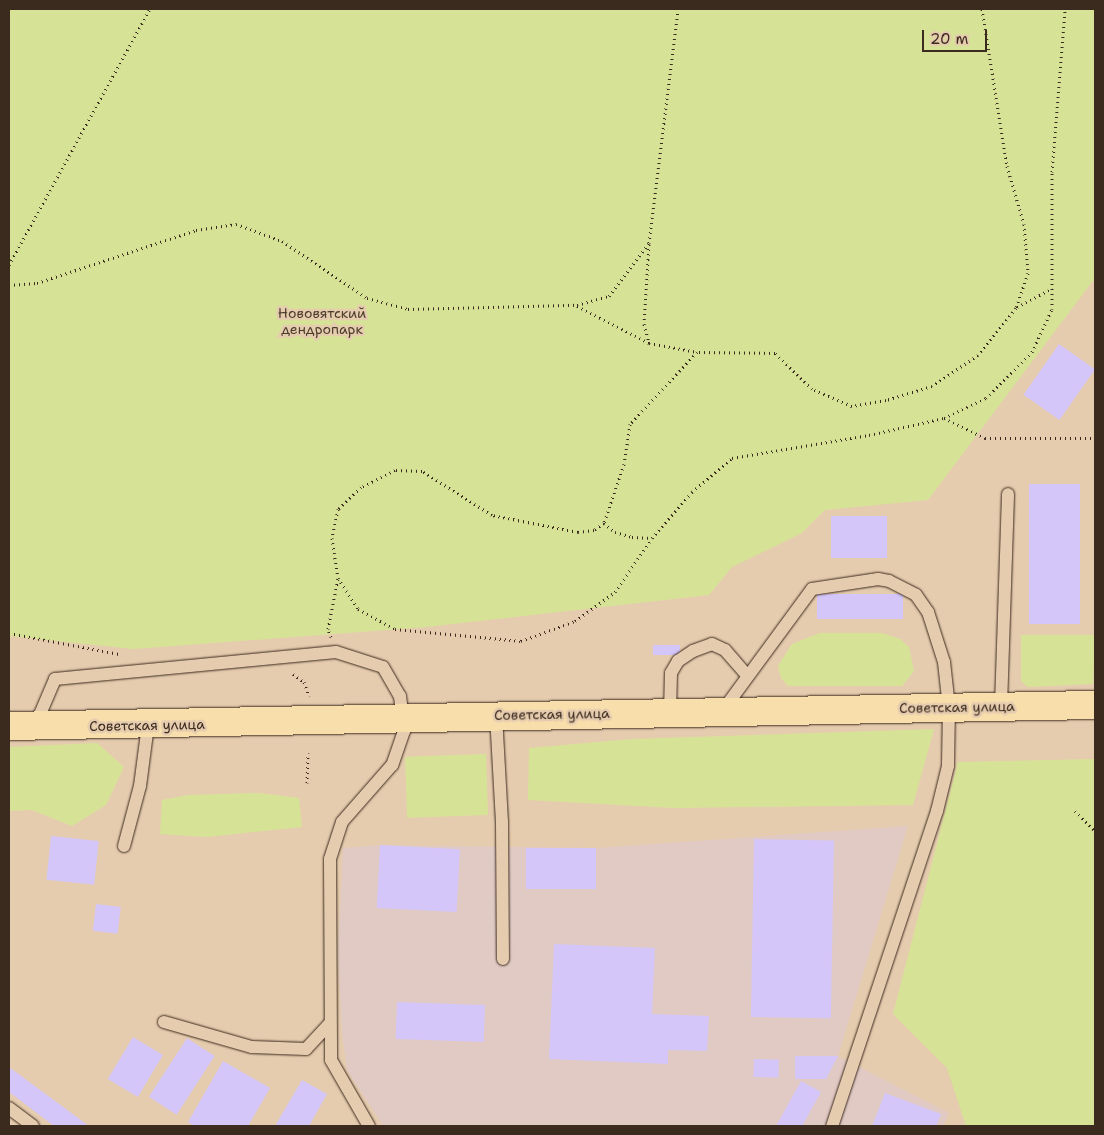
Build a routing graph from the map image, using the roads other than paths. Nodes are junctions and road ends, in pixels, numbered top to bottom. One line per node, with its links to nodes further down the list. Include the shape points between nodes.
1 (1008, 494): 4 (lane)
2 (747, 675): 5 (lane, via 812,590 869,580 889,580 916,595 928,612 944,662); 6 (lane, via 725,650 712,644 693,651 678,662 671,673); 7 (lane)
3 (1095, 705): 4 (main road, Советская улица)
4 (1002, 706): 5 (main road, Советская улица)
5 (949, 707): 7 (main road, Советская улица); 19 (lane, via 948,766 937,811)
6 (670, 713): 7 (main road, Советская улица); 8 (main road, Советская улица)
7 (721, 713)
8 (496, 714): 9 (main road, Советская улица); 13 (lane, via 502,822)
9 (404, 718): 10 (main road, Советская улица); 11 (lane, via 400,696 383,667 336,652 55,679); 15 (lane, via 404,731 392,765 342,822 330,860)
10 (148, 725): 11 (main road, Советская улица); 12 (lane, via 140,786)
11 (22, 726)
12 (124, 846)
13 (503, 959)
14 (164, 1022): 15 (lane, via 252,1047 306,1049)
15 (330, 1023): 18 (lane, via 332,1060)
16 (9, 1108): 17 (lane)
17 (33, 1126)
18 (369, 1126)
19 (832, 1126)

